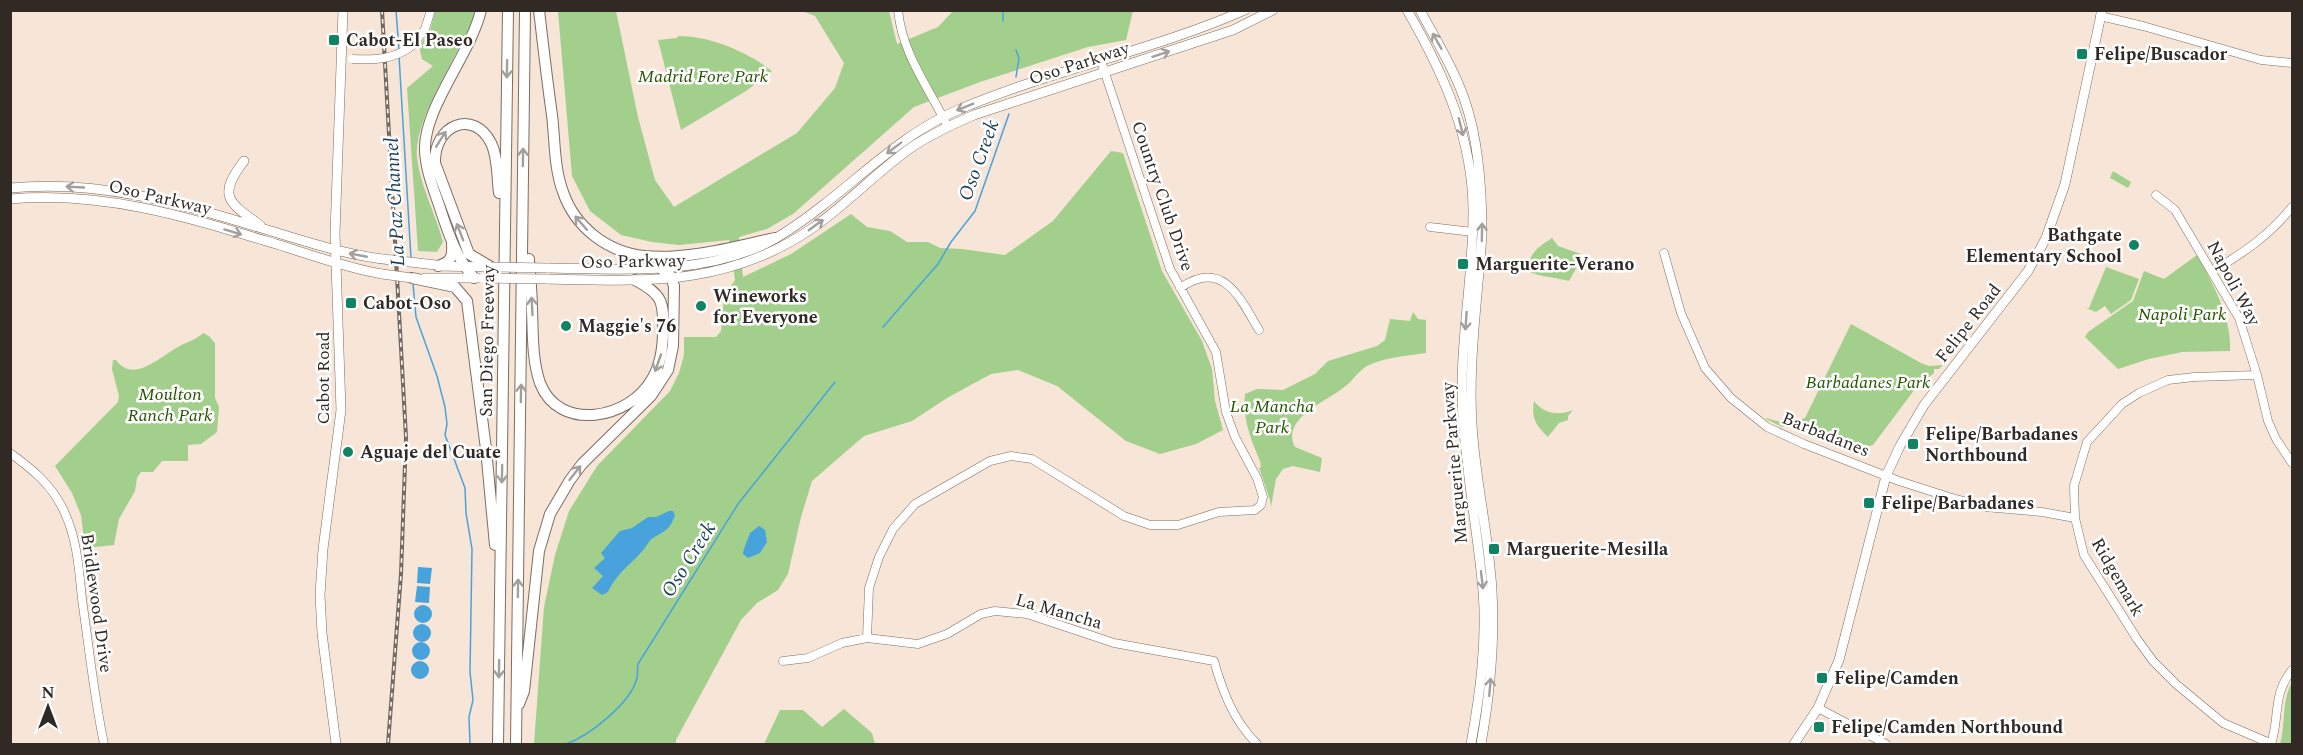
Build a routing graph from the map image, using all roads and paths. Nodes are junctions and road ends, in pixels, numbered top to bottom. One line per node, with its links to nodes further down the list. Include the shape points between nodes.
1 (343, 10): 13 (main road, Cabot Road)
2 (431, 10): 13 (street, bridge, via 425,29 413,45 395,56)
3 (481, 10): 30 (highway, via 425,136 427,166)
4 (508, 10): 28 (highway, San Diego Freeway, one-way to 28)
5 (525, 10): 20 (highway, San Diego Freeway, one-way to 5)
6 (539, 10): 29 (highway, one-way to 6, via 714,251 655,256 630,254 600,241 588,231 568,206 560,183)
7 (898, 10): 17 (street, via 907,49)
8 (1245, 10): 14 (main road, Oso Parkway)
9 (1273, 10): 16 (main road, Oso Parkway, one-way to 9, via 1233,30)
10 (1407, 10): 27 (main road, Marguerite Parkway, one-way to 27, via 1461,124 1470,174)
11 (1420, 10): 65 (main road, Marguerite Parkway, one-way to 11, via 1493,644 1492,590 1472,417 1482,234 1480,182 1465,102)
12 (2101, 13): 15 (street, via 2261,60); 51 (main road, Felipe Road, via 2065,184 2046,238 2007,301 1924,405)
13 (341, 59): 31 (main road, Cabot Road)
14 (1101, 61): 16 (street, Country Club Drive); 17 (main road, Oso Parkway, one-way to 17)
15 (2292, 63)
16 (1105, 72): 18 (main road, Oso Parkway); 46 (street, Country Club Drive, via 1170,269)
17 (943, 117): 18 (street); 29 (main road, Oso Parkway, one-way to 29, via 909,137 823,206)
18 (948, 127): 39 (main road, Oso Parkway, one-way to 18, via 798,238 910,148)
19 (244, 161): 26 (main road, via 230,182 229,196 237,209)
20 (523, 178): 45 (highway, one-way to 20, via 652,289 663,305 662,355 651,381 633,401 617,410 585,416 570,412 547,394 535,364); 58 (highway, San Diego Freeway, one-way to 20)
21 (10, 188): 26 (main road, Oso Parkway, one-way to 21, via 118,190)
22 (2156, 195): 40 (street, Napoli Way, via 2175,210)
23 (10, 200): 34 (main road, Oso Parkway, one-way to 34, via 84,198 148,208)
24 (2292, 207): 40 (street, via 2249,250)
25 (1430, 227): 27 (street)
26 (267, 230): 31 (main road, Oso Parkway)
27 (1473, 232): 64 (main road, Marguerite Parkway, one-way to 64, via 1463,418 1483,592 1484,645)
28 (504, 237): 36 (highway, one-way to 28, via 469,254 435,163 439,139 449,128 470,126 479,129 491,142); 53 (highway, San Diego Freeway, one-way to 53)
29 (775, 238): 33 (main road, Oso Parkway)
30 (452, 240): 35 (highway, via 452,257); 37 (highway)
31 (336, 250): 34 (main road, Cabot Road); 35 (main road, Oso Parkway, one-way to 31, bridge)
32 (1664, 253): 51 (street, Barbadanes, via 1690,336 1705,368 1731,398 1782,435)
33 (728, 258): 38 (main road, Oso Parkway); 39 (main road)
34 (337, 265): 41 (main road, Oso Parkway, bridge); 60 (main road, Cabot Road, via 341,410 320,595)
35 (437, 266): 37 (main road, Oso Parkway)
36 (486, 266): 37 (main road, Oso Parkway); 38 (main road, Oso Parkway, bridge)
37 (464, 268): 42 (highway)
38 (660, 268): 43 (highway)
39 (726, 269): 43 (main road, Oso Parkway)
40 (2213, 271): 48 (street, Napoli Way, via 2244,330)
41 (412, 278): 44 (highway)
42 (478, 278): 44 (main road, Oso Parkway); 45 (main road, Oso Parkway, bridge)
43 (673, 279): 45 (main road, Oso Parkway); 58 (highway, one-way to 43, via 524,691 539,551 550,514 582,464 662,383 673,346)
44 (437, 280): 53 (highway, via 455,287 467,302)
45 (635, 280)
46 (1180, 288): 47 (street, via 1204,276 1225,282 1238,295); 54 (street, Country Club Drive, via 1216,352 1226,412 1257,478 1263,497 1261,505 1255,510 1219,512 1178,525 1150,525 1124,516 1032,459 1011,456 990,460 915,504 892,529 869,588)
47 (1259, 330)
48 (2257, 375): 50 (street, Napoli Way, via 2272,432); 52 (street, Ridgemark, via 2168,380 2121,404 2087,442 2074,486)
49 (10, 453): 59 (street, Bridlewood Drive, via 50,487 74,537)
50 (2292, 464)
51 (1886, 476): 52 (street, Barbadanes, via 1985,507); 57 (main road, Felipe Road, via 1839,660)
52 (2075, 518): 68 (street, Ridgemark, via 2084,555 2153,661 2223,723)
53 (500, 603): 61 (highway, San Diego Freeway, one-way to 61)
54 (867, 638): 55 (street, via 842,643 808,658); 63 (street, La Mancha, via 918,644 947,634 981,614 1012,611 1114,643 1214,661 1233,713)
55 (783, 660)
56 (2292, 670): 68 (street, via 2277,698)
57 (1818, 708): 66 (main road, Felipe Road); 67 (street)
58 (516, 710): 62 (highway, San Diego Freeway)
59 (104, 744)
60 (336, 744)
61 (498, 744)
62 (516, 744)
63 (1257, 744)
64 (1472, 744)
65 (1481, 744)
66 (1794, 744)
67 (1886, 744)
68 (2271, 744)

